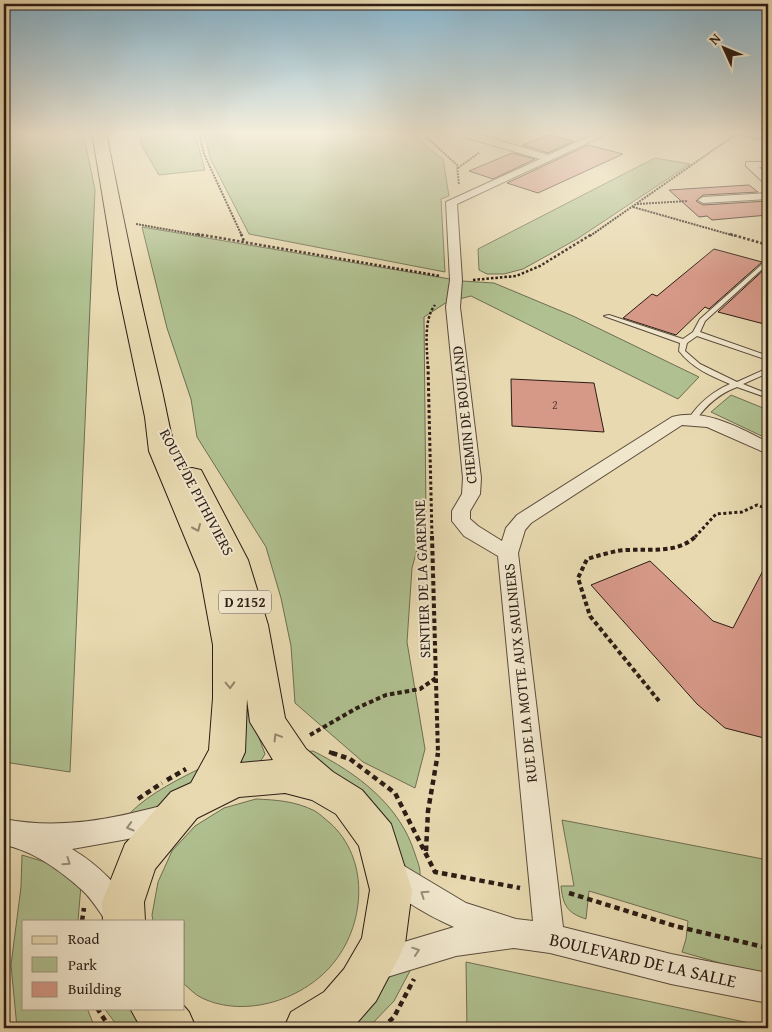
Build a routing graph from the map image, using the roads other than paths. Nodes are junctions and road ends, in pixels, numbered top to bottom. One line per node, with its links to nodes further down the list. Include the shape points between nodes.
1 (108, 180): 13 (main road, ROUTE DE PITHIVIERS / D 2152, via 134,319)
2 (497, 180): 16 (street, CHEMIN DE BOULAND, via 460,196 451,204 456,279 453,308 472,478 471,494 461,511 461,521 471,531)
3 (768, 196): 4 (street)
4 (704, 200)
5 (768, 261): 7 (lane, via 702,320)
6 (607, 316): 8 (lane)
7 (696, 333): 8 (lane); 9 (lane)
8 (684, 342): 11 (lane, via 682,351 691,362)
9 (768, 358)
10 (768, 370): 11 (lane, via 752,380)
11 (734, 383): 12 (lane); 14 (lane, via 702,404)
12 (768, 396)
13 (157, 417): 17 (main road, ROUTE DE PITHIVIERS / D 2152, one-way to 13, via 293,760 268,722 252,625 233,560 212,513); 18 (main road, ROUTE DE PITHIVIERS / D 2152, one-way to 18, via 162,451 216,574 229,645 227,752)
14 (693, 418): 15 (street, via 709,421); 16 (street, RUE DE LA MOTTE AUX SAULNIERS, via 678,420 665,427 524,519 516,528)
15 (768, 449)
16 (508, 553): 23 (street, RUE DE LA MOTTE AUX SAULNIERS, via 542,891)
17 (321, 785): 18 (main road, via 285,776 235,780); 20 (main road, via 349,802 377,837)
18 (191, 804): 19 (street, one-way to 19, via 116,831 65,837); 21 (main road, via 139,858 123,902)
19 (15, 834): 21 (street, one-way to 21, via 65,860 93,881)
20 (385, 868): 22 (street, BOULEVARD DE LA SALLE, one-way to 20, via 460,915); 24 (main road, via 391,890 383,944)
21 (124, 920)
22 (516, 934): 23 (street, BOULEVARD DE LA SALLE); 24 (street, BOULEVARD DE LA SALLE, one-way to 22, via 456,941)
23 (550, 938): 25 (street, BOULEVARD DE LA SALLE, via 671,969)
24 (370, 967): 27 (main road, via 360,985 340,1008)
25 (768, 988)
26 (155, 1010): 28 (main road)
27 (313, 1026)
28 (173, 1028)

